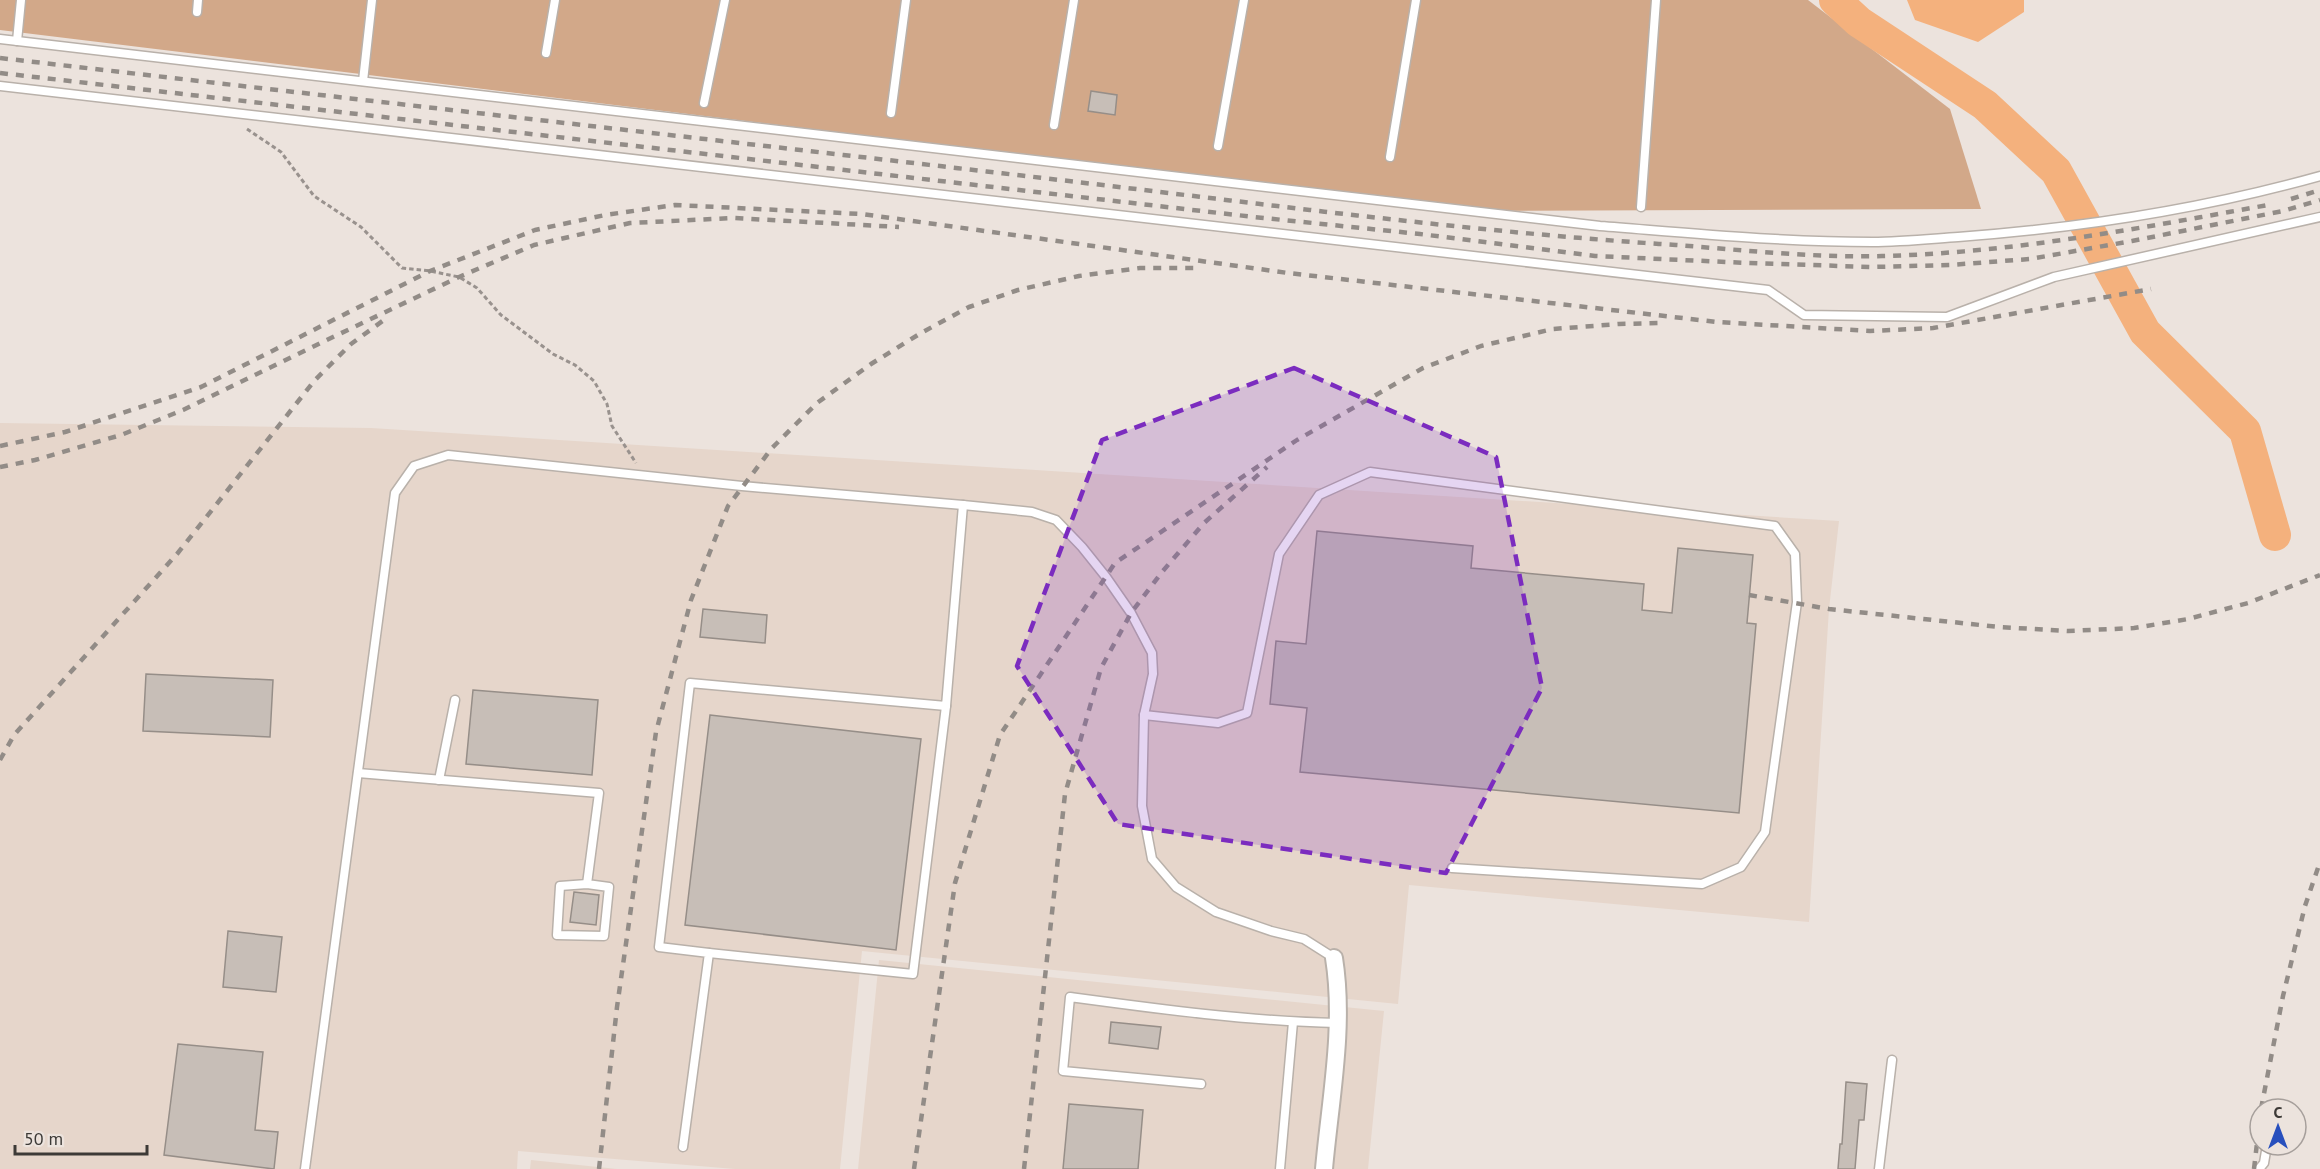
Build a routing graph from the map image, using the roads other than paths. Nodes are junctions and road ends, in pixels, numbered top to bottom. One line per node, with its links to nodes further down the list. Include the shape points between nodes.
1 (21, 0): 13 (lane)
2 (198, 0): 11 (lane)
3 (372, 0): 15 (lane)
4 (555, 0): 14 (lane)
5 (725, 0): 17 (lane)
6 (906, 0): 18 (lane)
7 (1074, 0): 19 (lane)
8 (1244, 0): 20 (lane)
9 (1416, 0): 21 (lane)
10 (1656, 0): 23 (lane)
11 (196, 12)
12 (0, 39): 13 (lane)
13 (17, 41): 15 (lane)
14 (546, 53)
15 (363, 81): 22 (lane, via 1600,226 1873,243 2032,232 2130,218)
16 (0, 86): 24 (lane, via 1768,290 1803,315 1947,317 2054,277)
17 (704, 103)
18 (891, 113)
19 (1054, 125)
20 (1218, 146)
21 (1390, 157)
22 (2320, 176)
23 (1641, 207)
24 (2320, 217)
25 (963, 505): 27 (lane); 28 (lane, via 1032,512 1056,520 1082,547 1131,613 1152,653 1153,674); 29 (lane, via 448,455 414,466 395,493)
26 (455, 700): 30 (lane)
27 (945, 706): 33 (lane, via 913,974); 33 (lane, via 690,682 659,947)
28 (1144, 715): 31 (lane, via 1218,723 1247,713 1279,554 1320,495 1370,472 1775,526 1795,554 1797,602 1765,832 1740,867 1702,884); 34 (lane, via 1142,806 1152,859 1176,887 1216,912 1304,939)
29 (358, 772): 30 (lane); 40 (lane)
30 (439, 780): 32 (lane, via 599,794)
31 (1452, 868)
32 (587, 884): 32 (lane, via 560,886 557,934 604,936 609,887)
33 (709, 953): 39 (lane)
34 (1334, 958): 36 (street)
35 (1293, 1022): 36 (lane); 38 (lane, via 1203,1015 1070,997 1063,1071); 41 (lane)
36 (1338, 1023): 42 (street)
37 (1892, 1060): 43 (lane)
38 (1201, 1084)
39 (683, 1147)
40 (305, 1169)
41 (1280, 1169)
42 (1324, 1169)
43 (1879, 1169)

